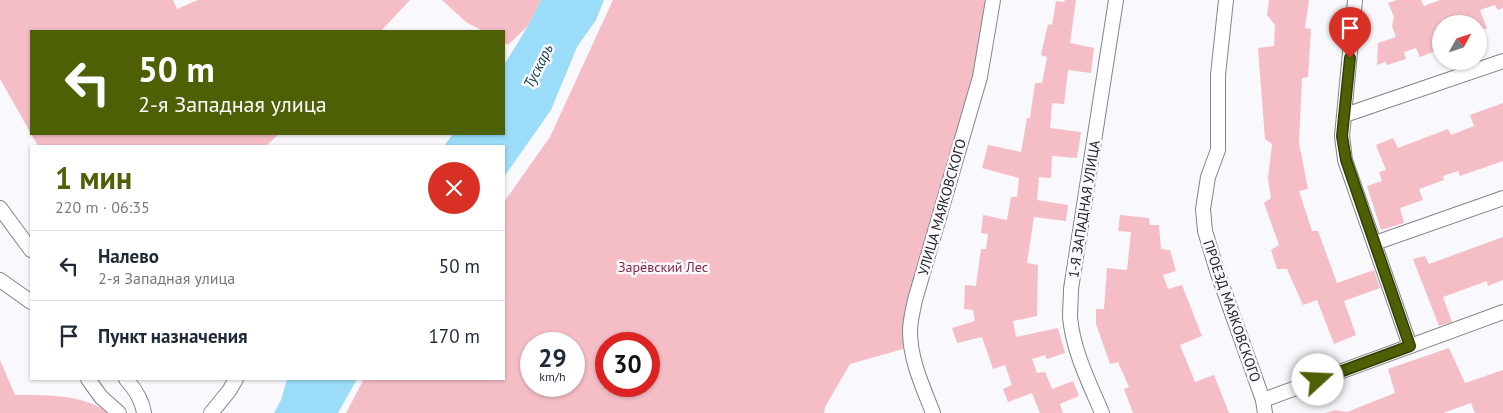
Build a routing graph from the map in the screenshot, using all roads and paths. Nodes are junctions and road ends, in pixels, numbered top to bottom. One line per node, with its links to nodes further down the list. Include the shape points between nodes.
1 (993, 0): 22 (street, УЛИЦА МАЯКОВСКОГО, via 980,77 915,300 910,330 911,351)
2 (1116, 0): 23 (street, 1-Я ЗАПАДНАЯ УЛИЦА, via 1071,290 1070,316 1080,361)
3 (1226, 0): 18 (street, ПРОЕЗД МАЯКОВСКОГО, via 1218,75 1218,150 1208,177 1203,209 1205,232)
4 (1355, 0): 6 (street)
5 (1503, 61): 6 (street)
6 (1344, 115): 9 (street, via 1342,136 1346,160)
7 (1503, 198): 9 (street)
8 (0, 208): 10 (street)
9 (1375, 243): 14 (street)
10 (30, 249)
11 (0, 280): 12 (street)
12 (30, 301)
13 (1503, 312): 14 (street)
14 (1410, 346): 18 (street)
15 (89, 380): 19 (street)
16 (127, 380): 20 (street, via 138,394)
17 (235, 380): 21 (street)
18 (1264, 407)
19 (118, 413)
20 (144, 413)
21 (211, 413)
22 (933, 413)
23 (1102, 413)

